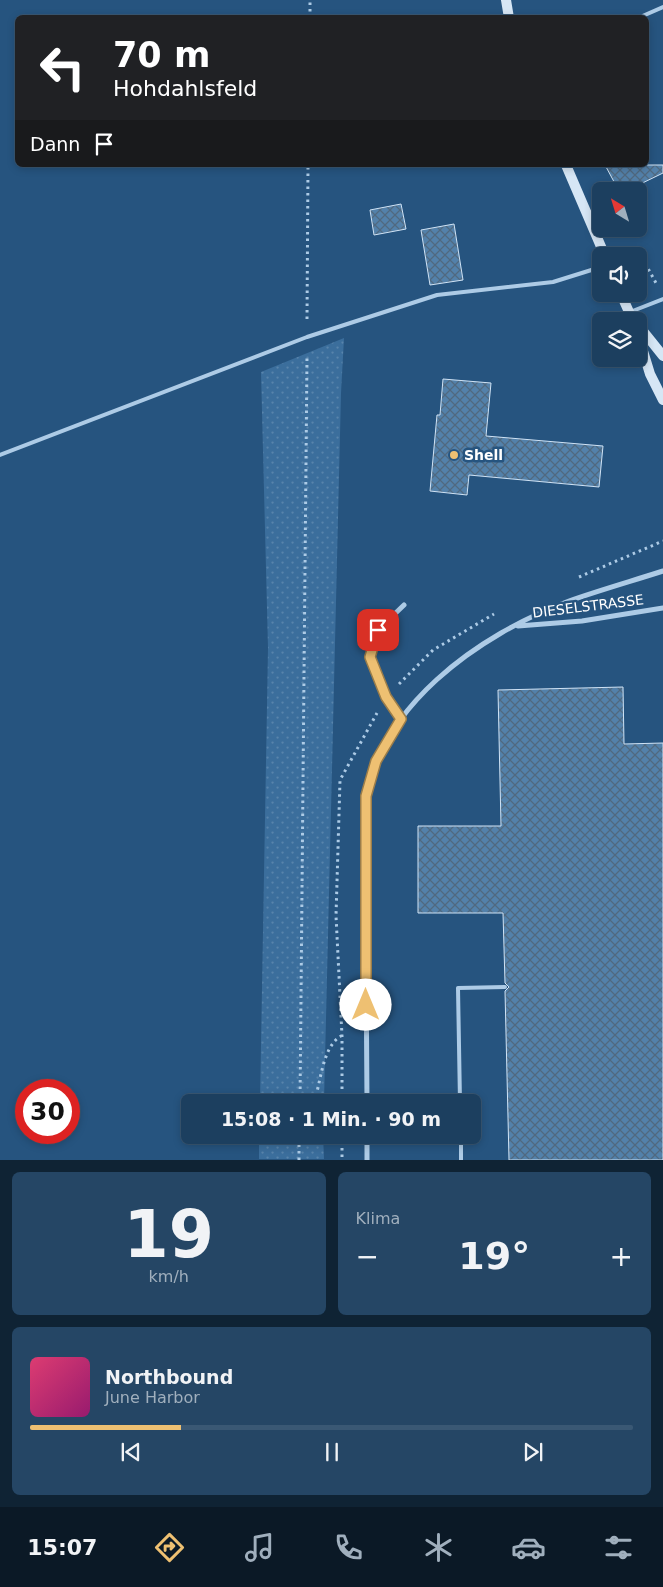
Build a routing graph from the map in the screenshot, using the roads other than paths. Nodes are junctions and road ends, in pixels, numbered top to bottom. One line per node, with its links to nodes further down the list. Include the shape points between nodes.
1 (506, 0): 3 (main road)
2 (663, 6): 4 (lane)
3 (508, 15)
4 (644, 15)
5 (567, 167): 6 (main road)
6 (601, 247)
7 (592, 270): 14 (lane, via 553,282 437,295 307,337)
8 (663, 299): 9 (lane)
9 (645, 312)
10 (647, 336): 11 (main road)
11 (663, 356)
12 (647, 364): 13 (main road)
13 (663, 400)
14 (0, 454)
15 (663, 571): 18 (street, DIESELSTRASSE, via 568,602)
16 (404, 605): 19 (street, via 378,630 370,657 386,697)
17 (663, 608): 18 (street, DIESELSTRASSE, via 582,621)
18 (515, 626): 19 (street, DIESELSTRASSE, via 480,646 443,674)
19 (401, 719): 21 (street, DIESELSTRASSE, via 376,761 366,796)
20 (505, 987): 22 (lane, via 458,988)
21 (366, 1094)
22 (460, 1094)
23 (367, 1144): 25 (street)
24 (460, 1144): 26 (lane)
25 (367, 1160)
26 (461, 1160)

